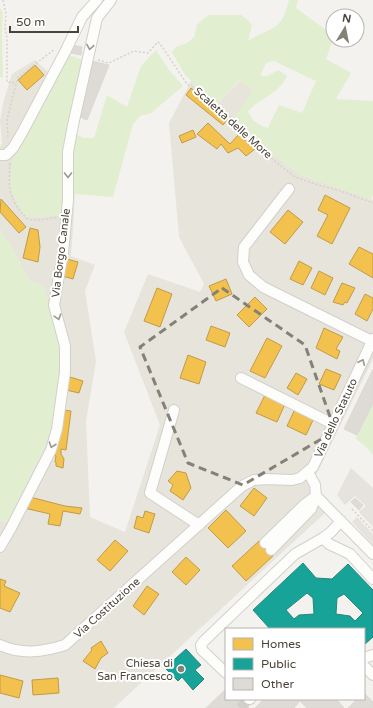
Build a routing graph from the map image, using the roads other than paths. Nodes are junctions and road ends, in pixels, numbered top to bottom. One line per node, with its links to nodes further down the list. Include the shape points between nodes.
1 (97, 0): 3 (street, via 82,17 13,148)
2 (111, 0): 14 (street, Via Borgo Canale, one-way to 14, via 97,18 68,152 68,200 63,253 54,305 65,346 65,372 57,429 51,450)
3 (3, 155)
4 (289, 189): 5 (street, via 244,247 243,262 249,276 263,287)
5 (372, 340): 8 (street, Via dello Statuto, one-way to 5)
6 (241, 378): 8 (street)
7 (174, 410): 12 (street, via 150,493)
8 (333, 424): 9 (street, Via dello Statuto, via 313,467)
9 (308, 472): 10 (street, via 315,485); 12 (street, Via Costituzione, via 292,480 254,480 242,486)
10 (316, 496): 11 (street); 15 (street, via 304,505)
11 (341, 521): 13 (street); 16 (street)
12 (199, 525): 18 (street, Via Costituzione, via 64,646 45,651 25,652)
13 (323, 538): 17 (street, via 329,544 350,554); 20 (street, via 295,554 204,641 202,650)
14 (0, 547)
15 (268, 547)
16 (373, 554)
17 (373, 579)
18 (0, 645)
19 (365, 667): 21 (street)
20 (225, 672)
21 (373, 675)

